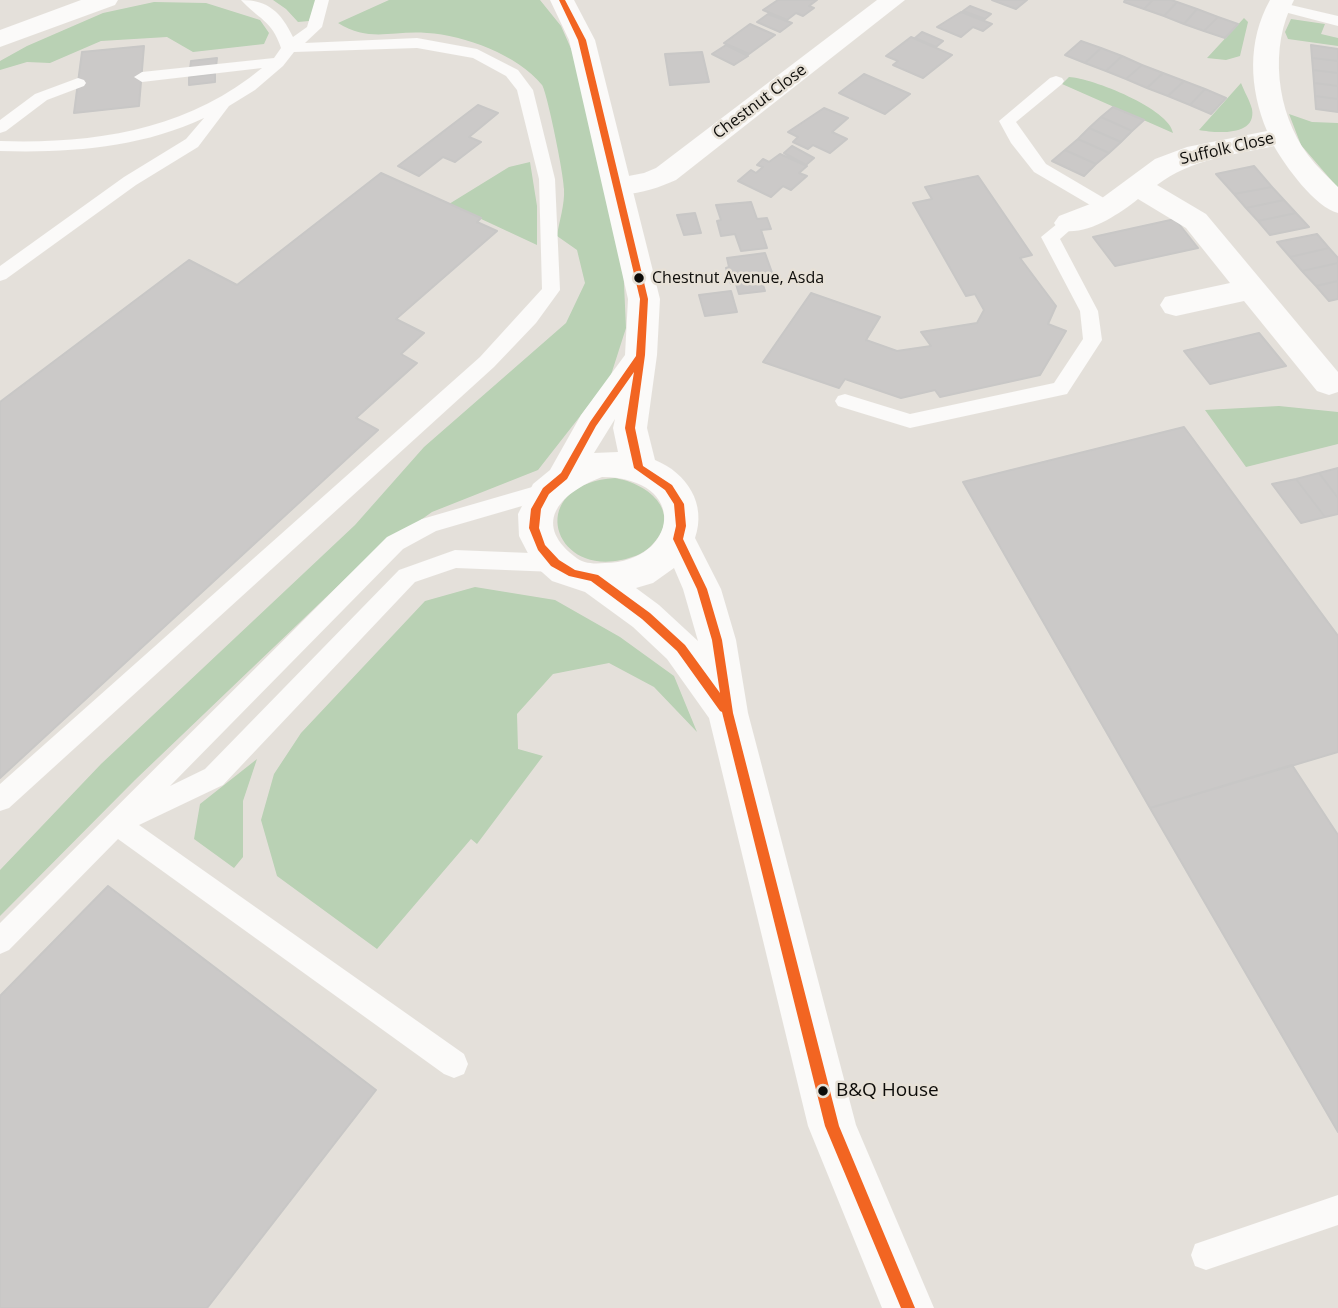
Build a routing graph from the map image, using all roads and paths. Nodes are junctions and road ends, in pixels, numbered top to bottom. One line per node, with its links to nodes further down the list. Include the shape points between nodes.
1 (40, 0): 9 (street)
2 (106, 0): 10 (street)
3 (248, 0): 11 (lane, via 272,15)
4 (322, 0): 11 (lane, via 314,29)
5 (562, 0): 20 (street, via 582,40)
6 (893, 0): 20 (street, Chestnut Close, via 666,174)
7 (1280, 3): 8 (lane); 18 (street, via 1265,47 1265,74)
8 (1338, 21)
9 (0, 30)
10 (0, 39)
11 (289, 48): 12 (lane); 37 (lane, via 417,43 477,54 512,73 525,90 547,179 551,290 486,362)
12 (279, 62): 13 (lane); 16 (lane)
13 (142, 77)
14 (1056, 81): 23 (lane, via 1007,121 1040,167)
15 (78, 83): 17 (lane, via 41,97)
16 (229, 100): 19 (lane, via 193,118 111,142); 25 (lane, via 192,143 130,181)
17 (0, 128)
18 (1282, 136): 21 (street, Suffolk Close, via 1187,156 1165,165); 22 (street, via 1295,158)
19 (0, 146)
20 (618, 186): 28 (street, via 644,299)
21 (1137, 186): 23 (street, Suffolk Close); 26 (street, via 1196,221)
22 (1338, 204)
23 (1108, 208): 24 (street, Suffolk Close)
24 (1069, 223): 30 (lane, via 1050,237 1090,311 1093,340 1060,389 911,421)
25 (0, 275)
26 (1251, 289): 27 (street); 29 (street)
27 (1176, 305)
28 (641, 355): 31 (street, via 630,428); 32 (street)
29 (1329, 383)
30 (845, 401)
31 (639, 468): 32 (street, via 600,464); 33 (street, via 671,489 680,505)
32 (555, 484): 34 (street, via 536,509 534,528 541,547); 38 (lane, via 429,525 395,542)
33 (678, 539): 35 (street, via 666,557 646,571 621,578); 36 (street, via 702,589 713,627)
34 (555, 563): 35 (street); 38 (lane, via 455,559 407,576 214,777)
35 (594, 578): 36 (street, via 681,648)
36 (728, 713): 43 (street, via 832,1126)
37 (0, 800)
38 (116, 823): 39 (lane); 40 (lane)
39 (0, 941)
40 (454, 1064)
41 (1338, 1210): 42 (lane)
42 (1206, 1255)
43 (908, 1308)

